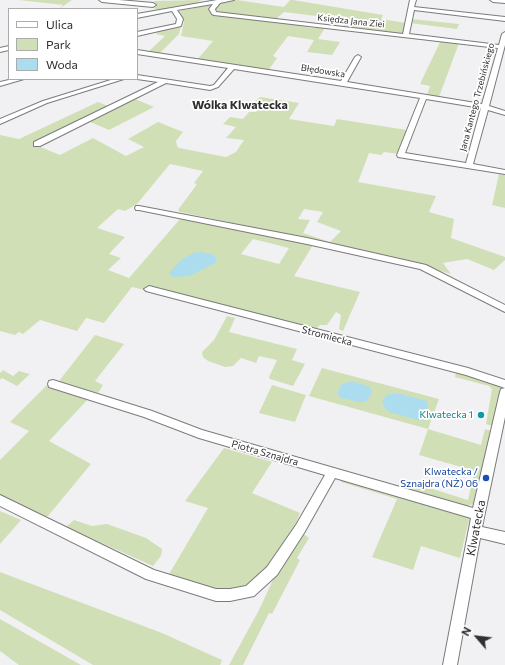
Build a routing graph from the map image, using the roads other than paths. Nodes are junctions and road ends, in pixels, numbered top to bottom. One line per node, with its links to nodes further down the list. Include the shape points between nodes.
1 (102, 0): 7 (street)
2 (231, 0): 5 (street)
3 (413, 0): 8 (street)
4 (493, 0): 6 (street)
5 (219, 1): 9 (street); 14 (street, Księdza Jana Ziei, via 212,10 216,13)
6 (505, 1)
7 (154, 6): 9 (street); 10 (street)
8 (411, 8): 11 (street); 14 (street)
9 (174, 9): 12 (street, via 180,19 179,24)
10 (138, 15)
11 (505, 18)
12 (138, 34)
13 (505, 34): 15 (street, Jana Kantego Trzebińskiego)
14 (406, 35): 15 (street, Księdza Jana Ziei)
15 (501, 47): 26 (street, Jana Kantego Trzebińskiego)
16 (138, 52): 18 (street, Błędowska)
17 (358, 57): 23 (street)
18 (232, 67): 22 (street, via 213,87); 23 (street, Błędowska)
19 (138, 77): 22 (street)
20 (16, 80): 24 (street)
21 (118, 80): 28 (street, via 45,102)
22 (165, 81): 29 (street)
23 (343, 83): 25 (street, Błędowska)
24 (0, 84)
25 (424, 96): 26 (street, Błędowska); 30 (street, via 401,155)
26 (485, 108): 27 (street, Błędowska); 30 (street, Jana Kantego Trzebińskiego)
27 (505, 113)
28 (0, 122)
29 (37, 144)
30 (468, 166): 31 (street)
31 (505, 172)
32 (140, 208): 34 (street, via 423,267)
33 (150, 289): 36 (street, Stromiecka, via 468,372)
34 (505, 309)
35 (53, 384): 38 (street, Piotra Sznajdra, via 148,414 199,434)
36 (505, 384)
37 (505, 392): 40 (street, Klwatecka)
38 (333, 472): 39 (street, via 272,571 249,592 230,595 216,595 151,575); 40 (street, Piotra Sznajdra)
39 (0, 500)
40 (478, 515): 41 (street, Klwatecka)
41 (475, 531): 42 (street); 43 (street, Klwatecka)
42 (505, 538)
43 (450, 665)

